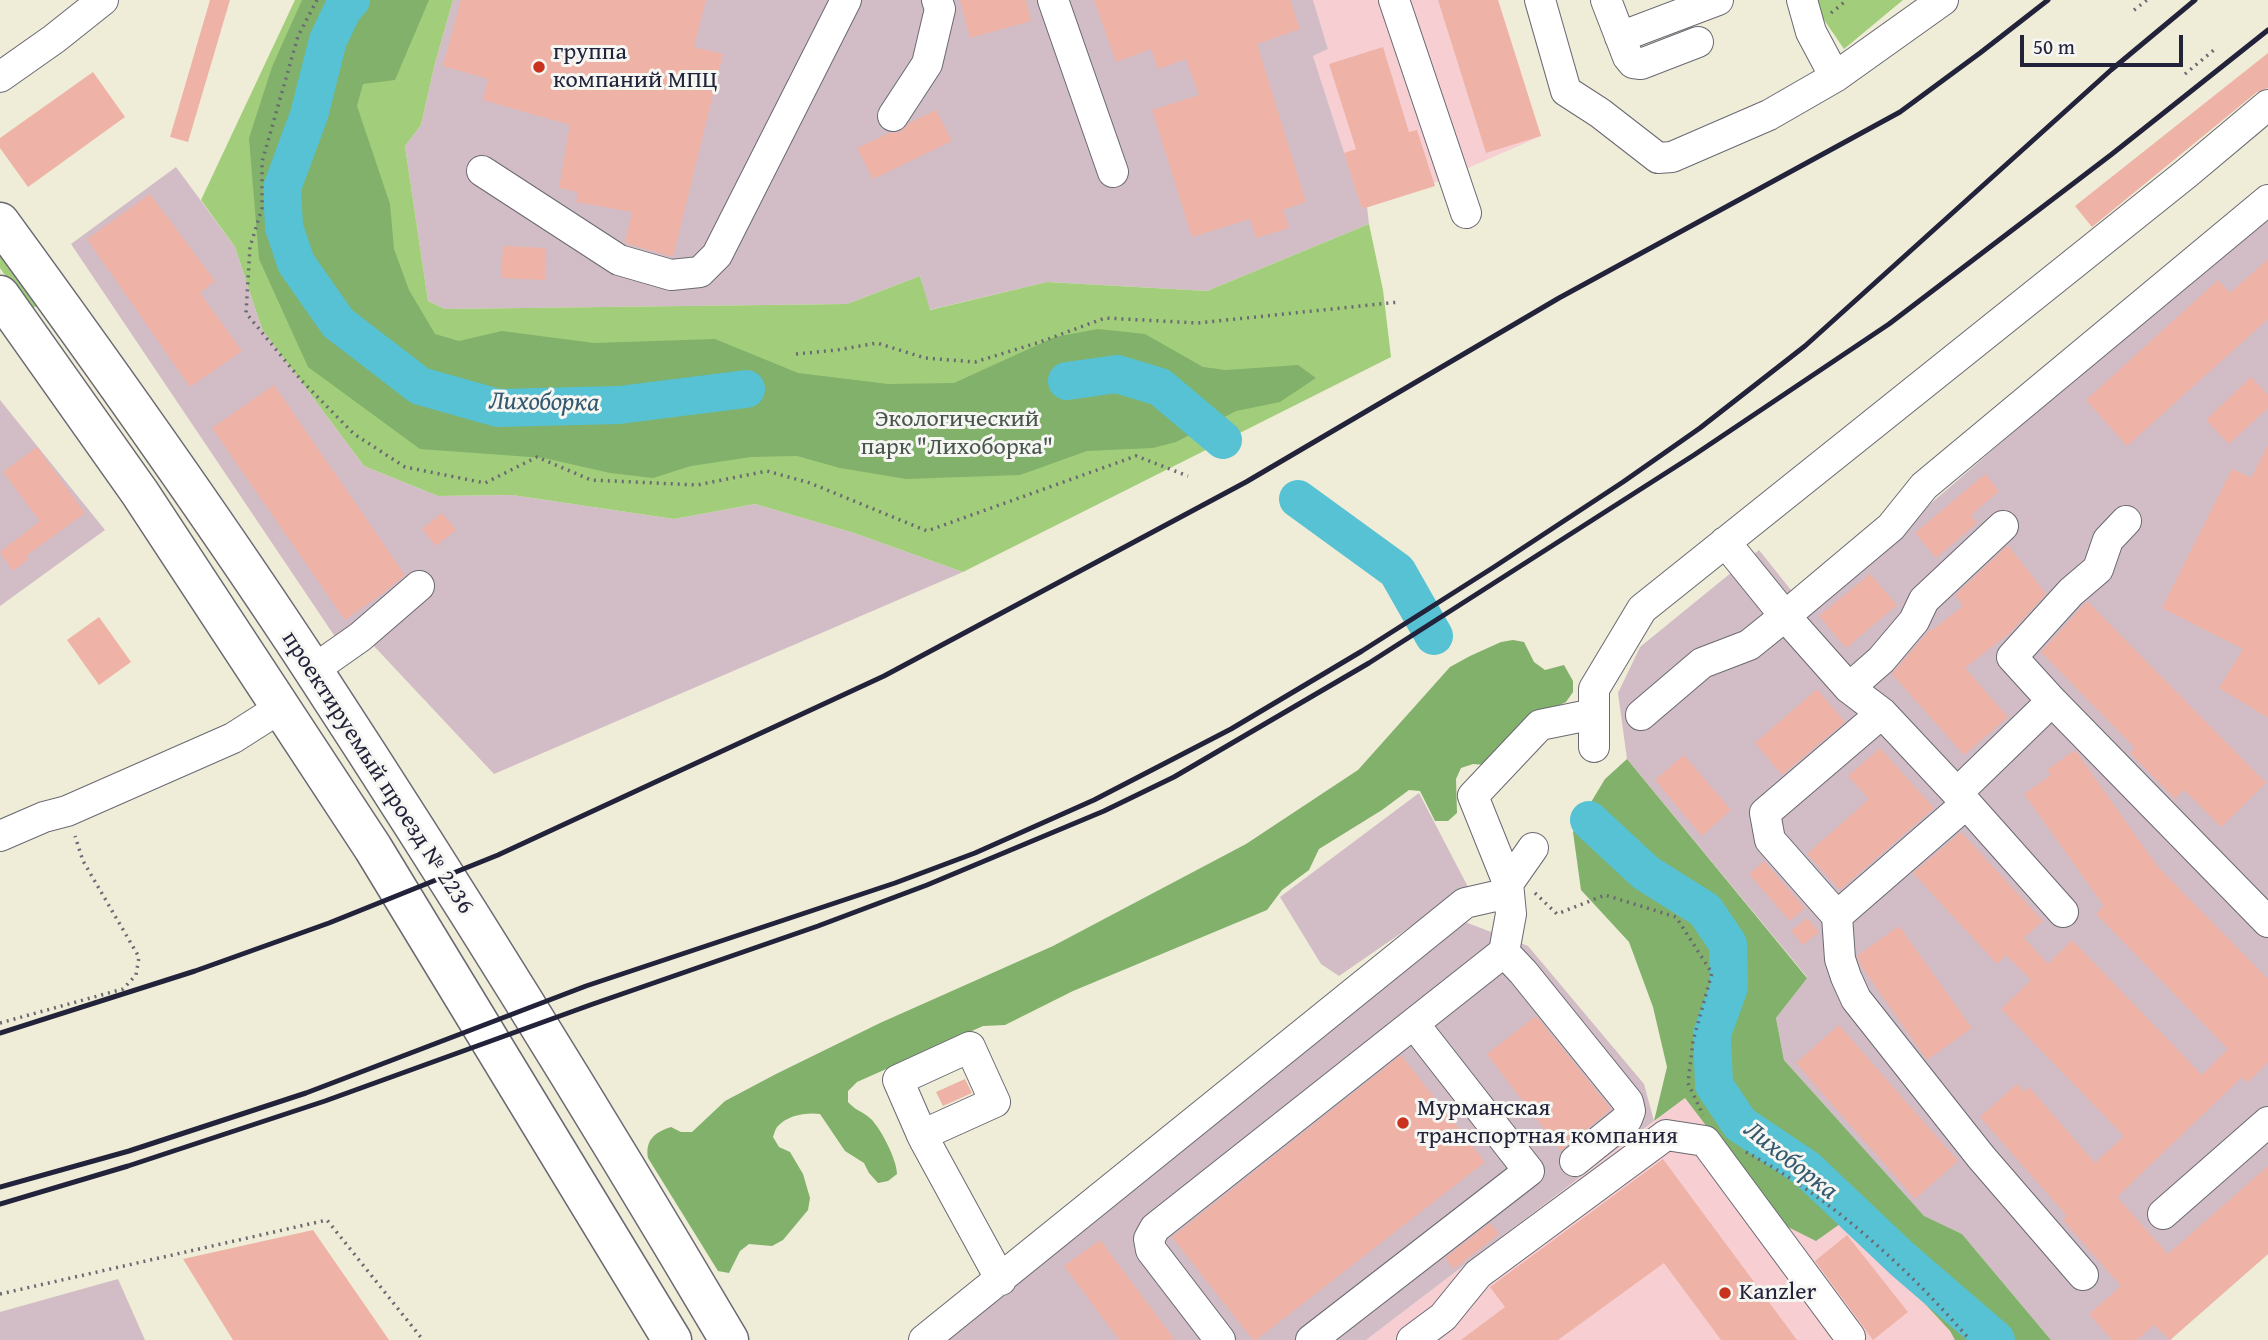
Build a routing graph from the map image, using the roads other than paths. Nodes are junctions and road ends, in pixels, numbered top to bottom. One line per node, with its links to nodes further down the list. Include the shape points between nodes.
1 (846, 0): 17 (street, via 717,255 700,272 671,275 619,260)
2 (937, 0): 16 (street, via 940,9 927,64)
3 (1053, 0): 18 (street)
4 (1394, 0): 20 (street)
5 (1606, 0): 11 (street)
6 (1718, 0): 11 (street)
7 (1802, 0): 14 (street, via 1811,32)
8 (1943, 0): 14 (street)
9 (94, 3): 13 (street)
10 (1548, 3): 14 (street, via 1566,91 1658,158 1672,157 1769,115)
11 (1620, 37): 12 (street, via 1630,61 1636,64)
12 (1698, 42)
13 (0, 77)
14 (1835, 78)
15 (2268, 105): 25 (street)
16 (893, 116)
17 (482, 171)
18 (1113, 172)
19 (2268, 200): 27 (street, via 1924,486 1891,527)
20 (1466, 213)
21 (0, 222): 28 (main road, проектируемый проезд № 2236, via 111,374)
22 (0, 295): 31 (main road, проектируемый проезд № 2236, via 140,493)
23 (2126, 521): 30 (street, via 2108,540 2098,569 2012,657)
24 (2003, 526): 29 (street, via 1924,600 1914,621 1881,660)
25 (1725, 542): 27 (street); 33 (street, via 1642,609 1594,689)
26 (419, 586): 28 (street)
27 (1785, 616): 29 (street); 34 (street, via 1749,645 1702,663)
28 (313, 670): 52 (main road, проектируемый проезд № 2236, via 439,866)
29 (1849, 688): 32 (street)
30 (2052, 701): 36 (street); 42 (street)
31 (280, 708): 37 (street, проектируемый проезд № 2236, via 233,738); 51 (main road, проектируемый проезд № 2236, via 373,848)
32 (1882, 713): 36 (street); 41 (street, via 1765,813 1770,840)
33 (1594, 714): 35 (street); 39 (street, via 1540,725 1473,796)
34 (1641, 715)
35 (1594, 747)
36 (1962, 798): 40 (street); 41 (street)
37 (0, 836)
38 (1533, 848): 39 (street)
39 (1508, 883): 43 (street, via 1511,915); 50 (street, via 1500,895 1465,902)
40 (2063, 912)
41 (1837, 916): 49 (street, via 1840,959 1856,999 1981,1157)
42 (2268, 922)
43 (1504, 952): 44 (street); 47 (street, via 1628,1102 1627,1119)
44 (1414, 1024): 54 (street, via 1155,1227 1149,1240 1151,1251); 55 (street, via 1529,1171)
45 (2268, 1122): 48 (street)
46 (922, 1135): 50 (street)
47 (1575, 1161)
48 (2163, 1214)
49 (2084, 1275)
50 (1001, 1280): 53 (street)
51 (672, 1340)
52 (729, 1340)
53 (924, 1340)
54 (1220, 1340)
55 (1311, 1340)
56 (1412, 1340): 57 (street, via 1443,1317 1478,1274 1666,1135 1705,1141)
57 (1849, 1340)

